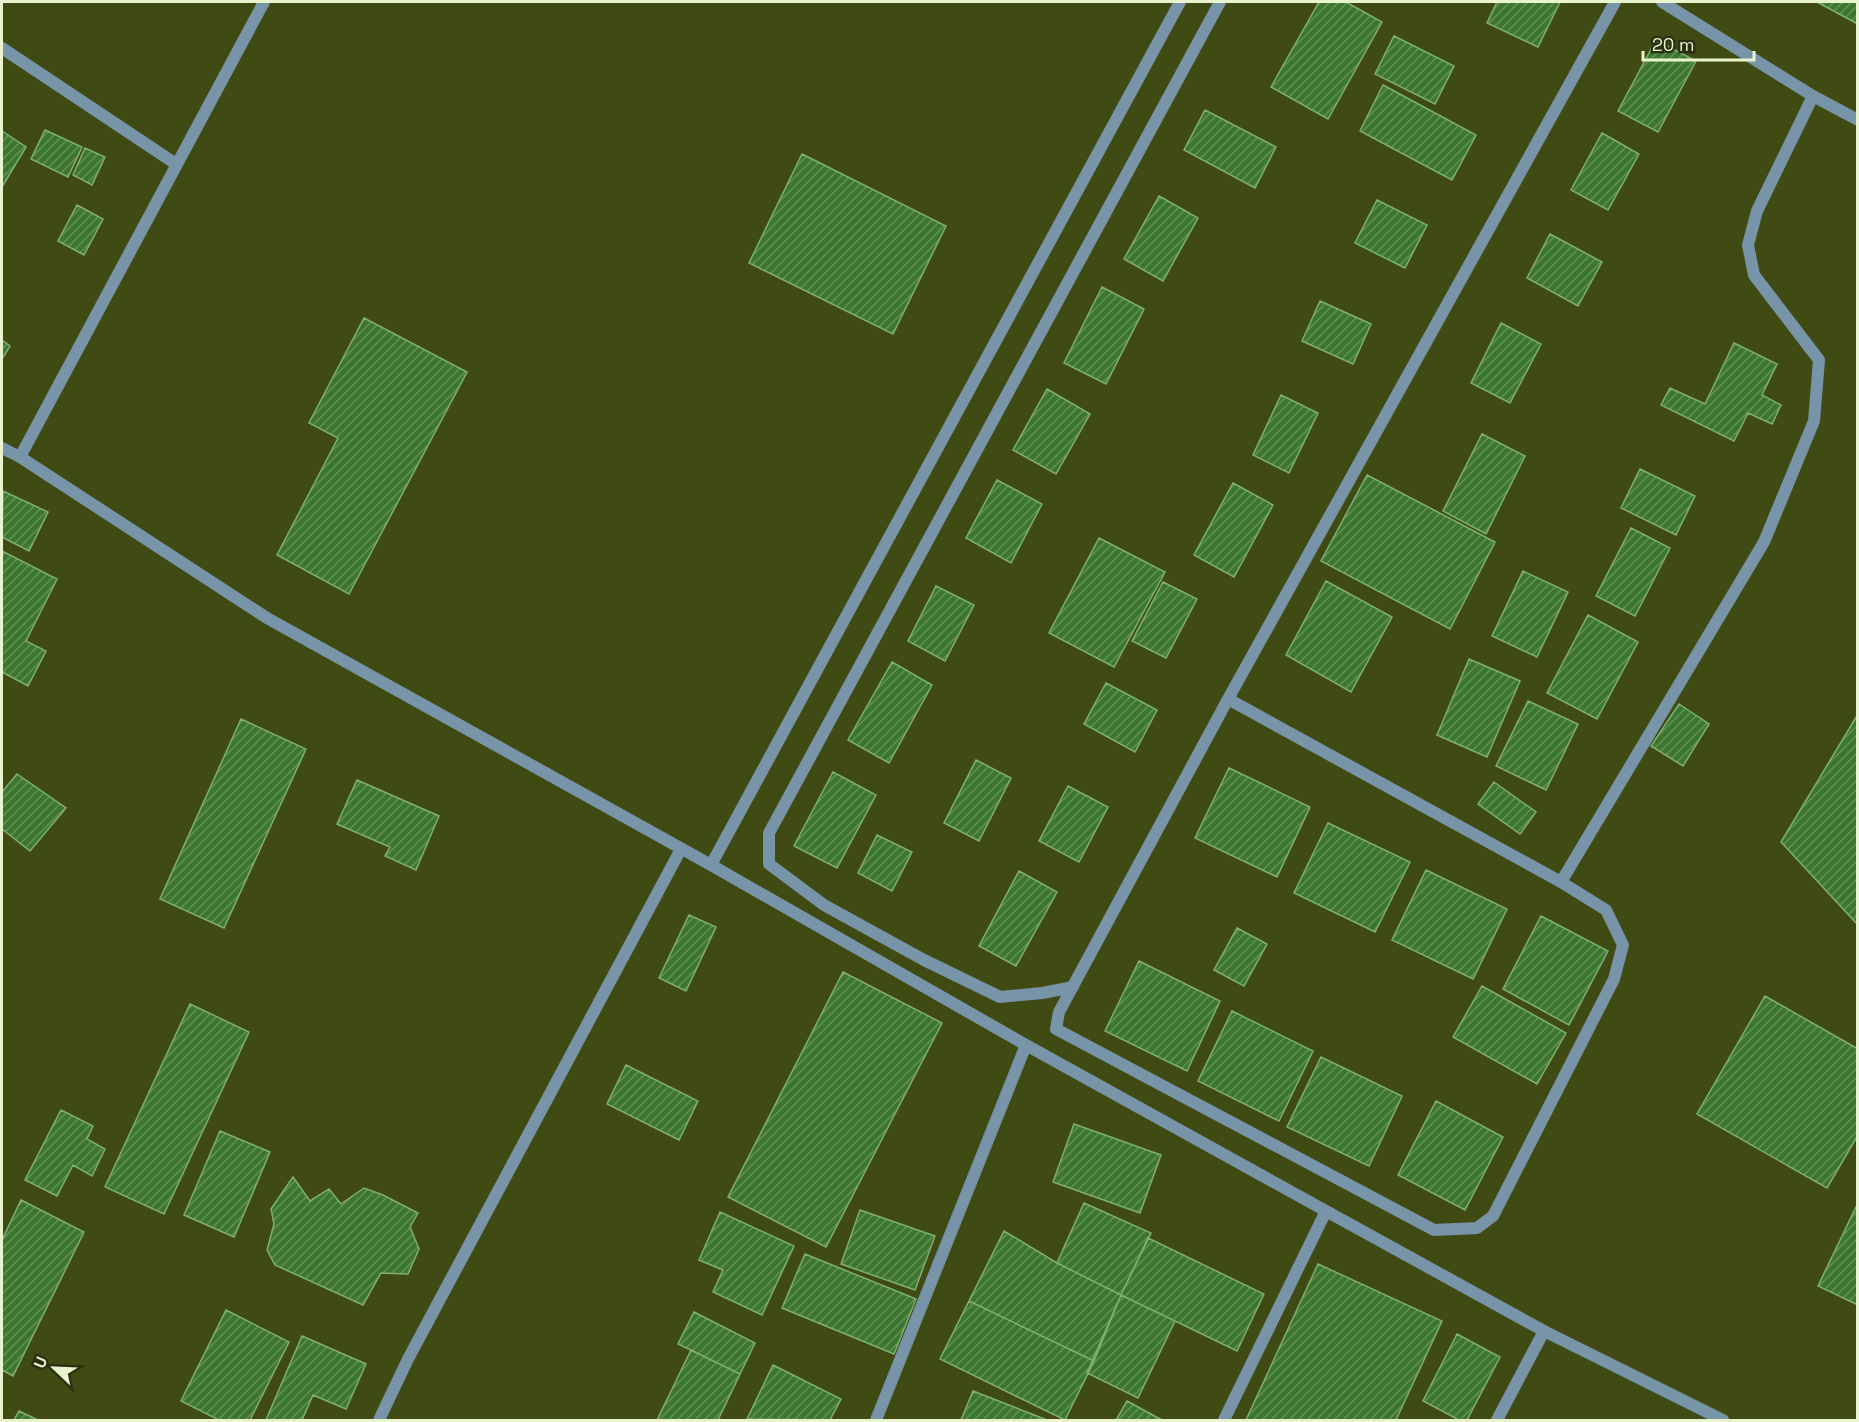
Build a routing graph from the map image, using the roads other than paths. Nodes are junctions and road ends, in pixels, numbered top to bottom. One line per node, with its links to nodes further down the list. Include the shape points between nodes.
1 (264, 2): 9 (street)
2 (1180, 2): 14 (street)
3 (1220, 2): 16 (street, via 770,833 769,864 824,904 924,960 1000,997)
4 (1616, 2): 12 (street)
5 (1662, 2): 7 (street)
6 (2, 48): 9 (street)
7 (1813, 96): 8 (street); 15 (street, via 1757,211 1748,245 1754,275 1818,360 1814,421 1764,542)
8 (1857, 120)
9 (176, 164): 11 (street)
10 (2, 448): 11 (street)
11 (20, 457): 13 (street, via 267,618)
12 (1228, 699): 15 (street); 16 (street)
13 (681, 849): 14 (street); 20 (street)
14 (711, 865): 17 (street)
15 (1561, 882): 16 (street, via 1606,910 1623,945 1614,979 1493,1216 1477,1228 1434,1230 1078,1043 1056,1029 1059,1012)
16 (1073, 987)
17 (1026, 1045): 18 (street); 21 (street)
18 (1326, 1211): 19 (street); 22 (street)
19 (1544, 1331): 23 (street); 24 (street)
20 (379, 1420)
21 (876, 1420)
22 (1224, 1420)
23 (1497, 1420)
24 (1723, 1420)

